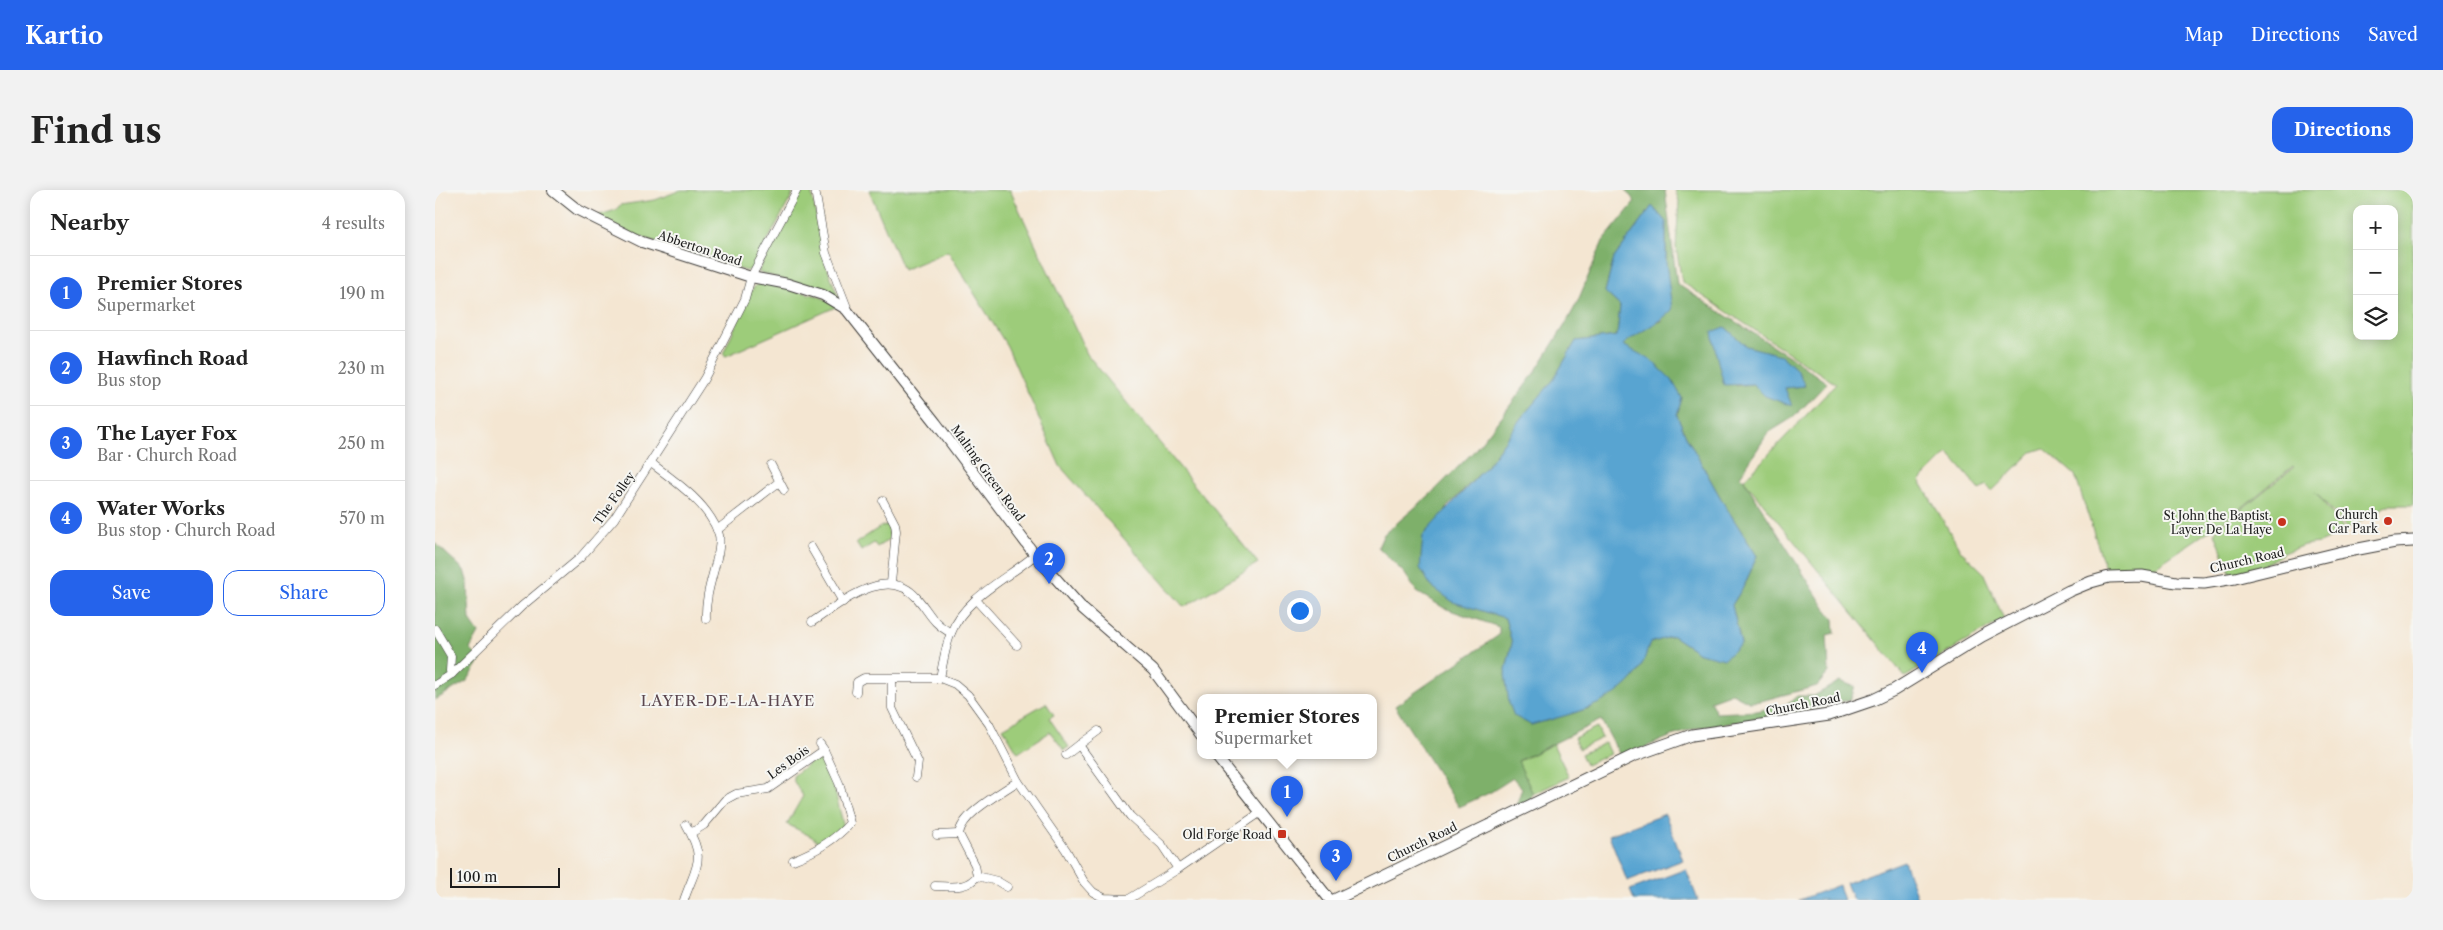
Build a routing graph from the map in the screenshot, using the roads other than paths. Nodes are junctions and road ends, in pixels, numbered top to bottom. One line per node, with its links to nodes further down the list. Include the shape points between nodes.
1 (553, 190): 4 (street, Abberton Road, via 578,210 642,242)
2 (797, 190): 4 (street, The Folley)
3 (815, 190): 5 (street, Malting Green Road, via 827,252)
4 (751, 277): 5 (street, Abberton Road, via 823,295); 6 (street, The Folley, via 741,308 704,379)
5 (848, 311): 14 (street, Malting Green Road)
6 (651, 463): 11 (street, via 680,484); 23 (street, The Folley, via 614,519 580,558 522,606)
7 (771, 465): 8 (street)
8 (779, 482): 9 (street); 11 (street)
9 (784, 490)
10 (883, 501): 15 (street, via 896,532)
11 (717, 530): 18 (street, via 718,557 708,588)
12 (2413, 541): 49 (main road, Church Road, via 2338,553 2204,583 2142,576 2091,582 1982,636 1873,700 1829,715 1692,736 1633,756)
13 (811, 547): 17 (street)
14 (1035, 555): 16 (street); 28 (street, Malting Green Road, via 1083,609 1144,661)
15 (891, 583): 17 (street, via 878,584); 21 (street, via 917,597 933,622)
16 (976, 600): 21 (street, via 962,614); 22 (street)
17 (843, 602): 19 (street)
18 (706, 619)
19 (812, 622)
20 (435, 628): 23 (street, via 451,656 449,671)
21 (951, 633): 24 (street)
22 (1017, 645)
23 (452, 674): 26 (street, The Folley)
24 (940, 678): 25 (street); 34 (street, via 955,684 968,695 989,724)
25 (892, 679): 27 (street, via 864,678 857,682); 33 (street, via 892,708 918,762)
26 (435, 685)
27 (857, 692)
28 (1197, 730)
29 (1098, 731): 30 (street)
30 (1079, 745): 31 (street); 43 (street, via 1130,816 1162,845)
31 (1066, 755)
32 (1217, 759): 37 (street)
33 (916, 777)
34 (1018, 781): 36 (street); 43 (street, via 1093,892 1104,898 1129,898)
35 (982, 796): 36 (street)
36 (987, 803): 40 (street, via 963,823)
37 (1261, 812): 43 (street); 48 (street)
38 (687, 825): 39 (street)
39 (691, 833): 42 (street, Les Bois, via 725,800 737,794 768,790 822,747 852,822 828,842); 47 (street, via 699,850 699,862)
40 (959, 834): 41 (street); 44 (street, via 975,864)
41 (937, 835)
42 (793, 860)
43 (1178, 869)
44 (977, 876): 45 (street, via 964,886); 46 (street)
45 (935, 886)
46 (1007, 887)
47 (684, 900)
48 (1330, 900)
49 (1334, 900)

